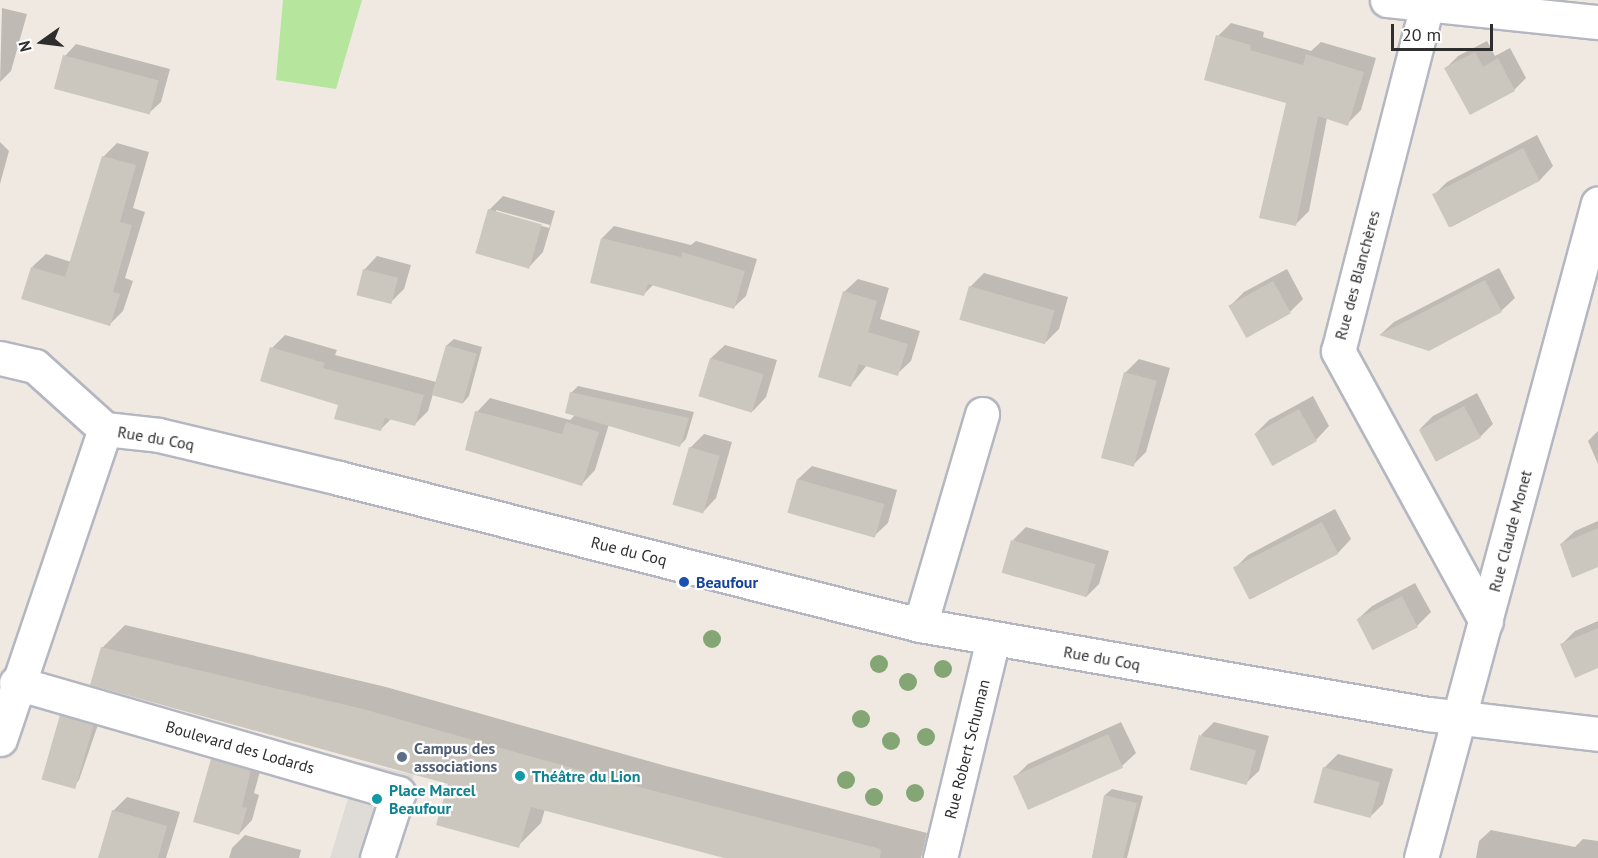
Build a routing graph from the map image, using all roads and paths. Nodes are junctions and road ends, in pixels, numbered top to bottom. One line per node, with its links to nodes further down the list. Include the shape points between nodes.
1 (1387, 0): 2 (street)
2 (1427, 5): 3 (street); 8 (street, Rue des Blanchères, via 1338,351)
3 (1598, 22)
4 (1598, 203): 8 (street, Rue Claude Monet)
5 (0, 358): 7 (street, Rue du Coq, via 34,366)
6 (982, 414): 9 (street)
7 (105, 429): 9 (street, Rue du Coq, via 159,435 339,478); 11 (street)
8 (1486, 621): 12 (street, Rue Claude Monet)
9 (920, 625): 10 (street, Rue du Coq)
10 (993, 639): 12 (street, Rue du Coq); 16 (street, Rue Robert Schuman)
11 (16, 683): 14 (street); 15 (street, Boulevard des Lodards, via 398,793)
12 (1459, 719): 13 (street, Rue du Coq); 17 (street, Rue Claude Monet)
13 (1598, 734)
14 (0, 739)
15 (377, 858)
16 (940, 858)
17 (1421, 858)

